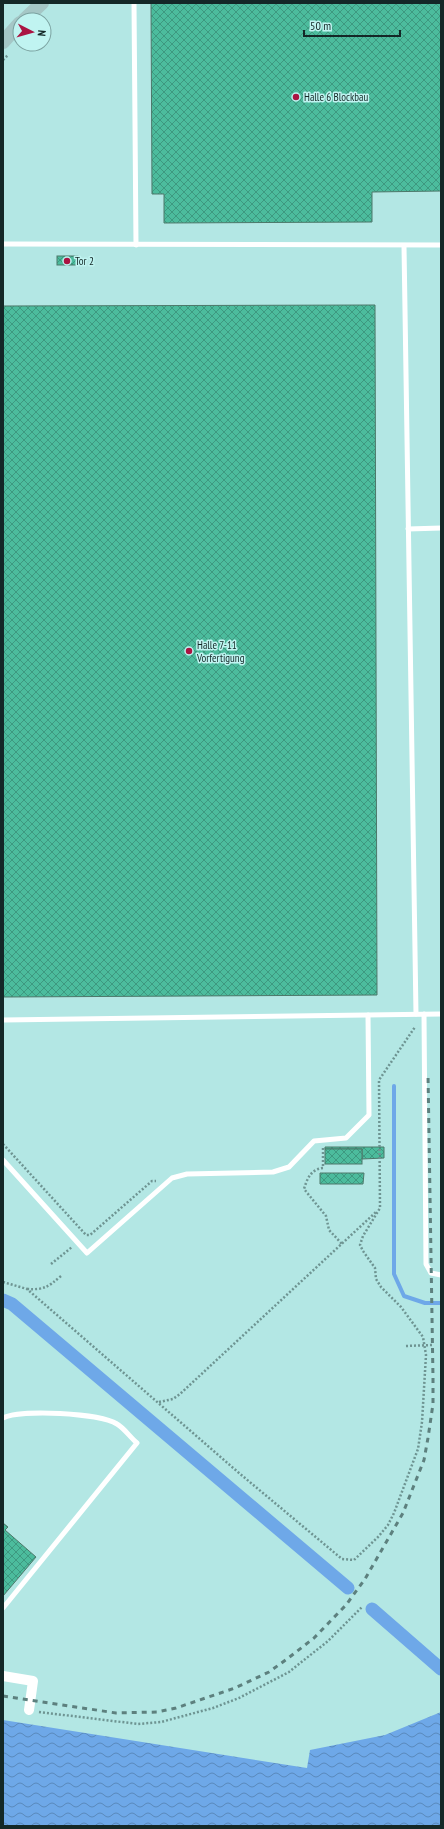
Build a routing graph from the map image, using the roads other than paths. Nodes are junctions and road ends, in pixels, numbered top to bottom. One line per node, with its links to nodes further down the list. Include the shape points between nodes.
1 (42, 3): 3 (main road)
2 (134, 3): 7 (lane)
3 (32, 12)
4 (12, 32): 5 (main road)
5 (3, 42)
6 (3, 244): 7 (lane)
7 (136, 245): 9 (lane)
8 (441, 245): 9 (lane)
9 (404, 246): 10 (lane)
10 (408, 528): 11 (lane); 12 (lane)
11 (441, 528)
12 (416, 1014): 13 (lane); 15 (lane)
13 (424, 1014): 14 (lane); 18 (lane, via 426,1264 431,1273)
14 (441, 1014)
15 (368, 1015): 16 (lane); 17 (lane, via 369,1115 346,1138 314,1141 289,1167 273,1172 187,1174 172,1178 87,1253)
16 (3, 1020)
17 (3, 1160)
18 (441, 1275)
19 (3, 1418): 20 (lane, via 8,1415 33,1413 103,1418 118,1424 137,1443)
20 (3, 1608)
21 (3, 1676): 22 (street, via 33,1681)
22 (29, 1710)

